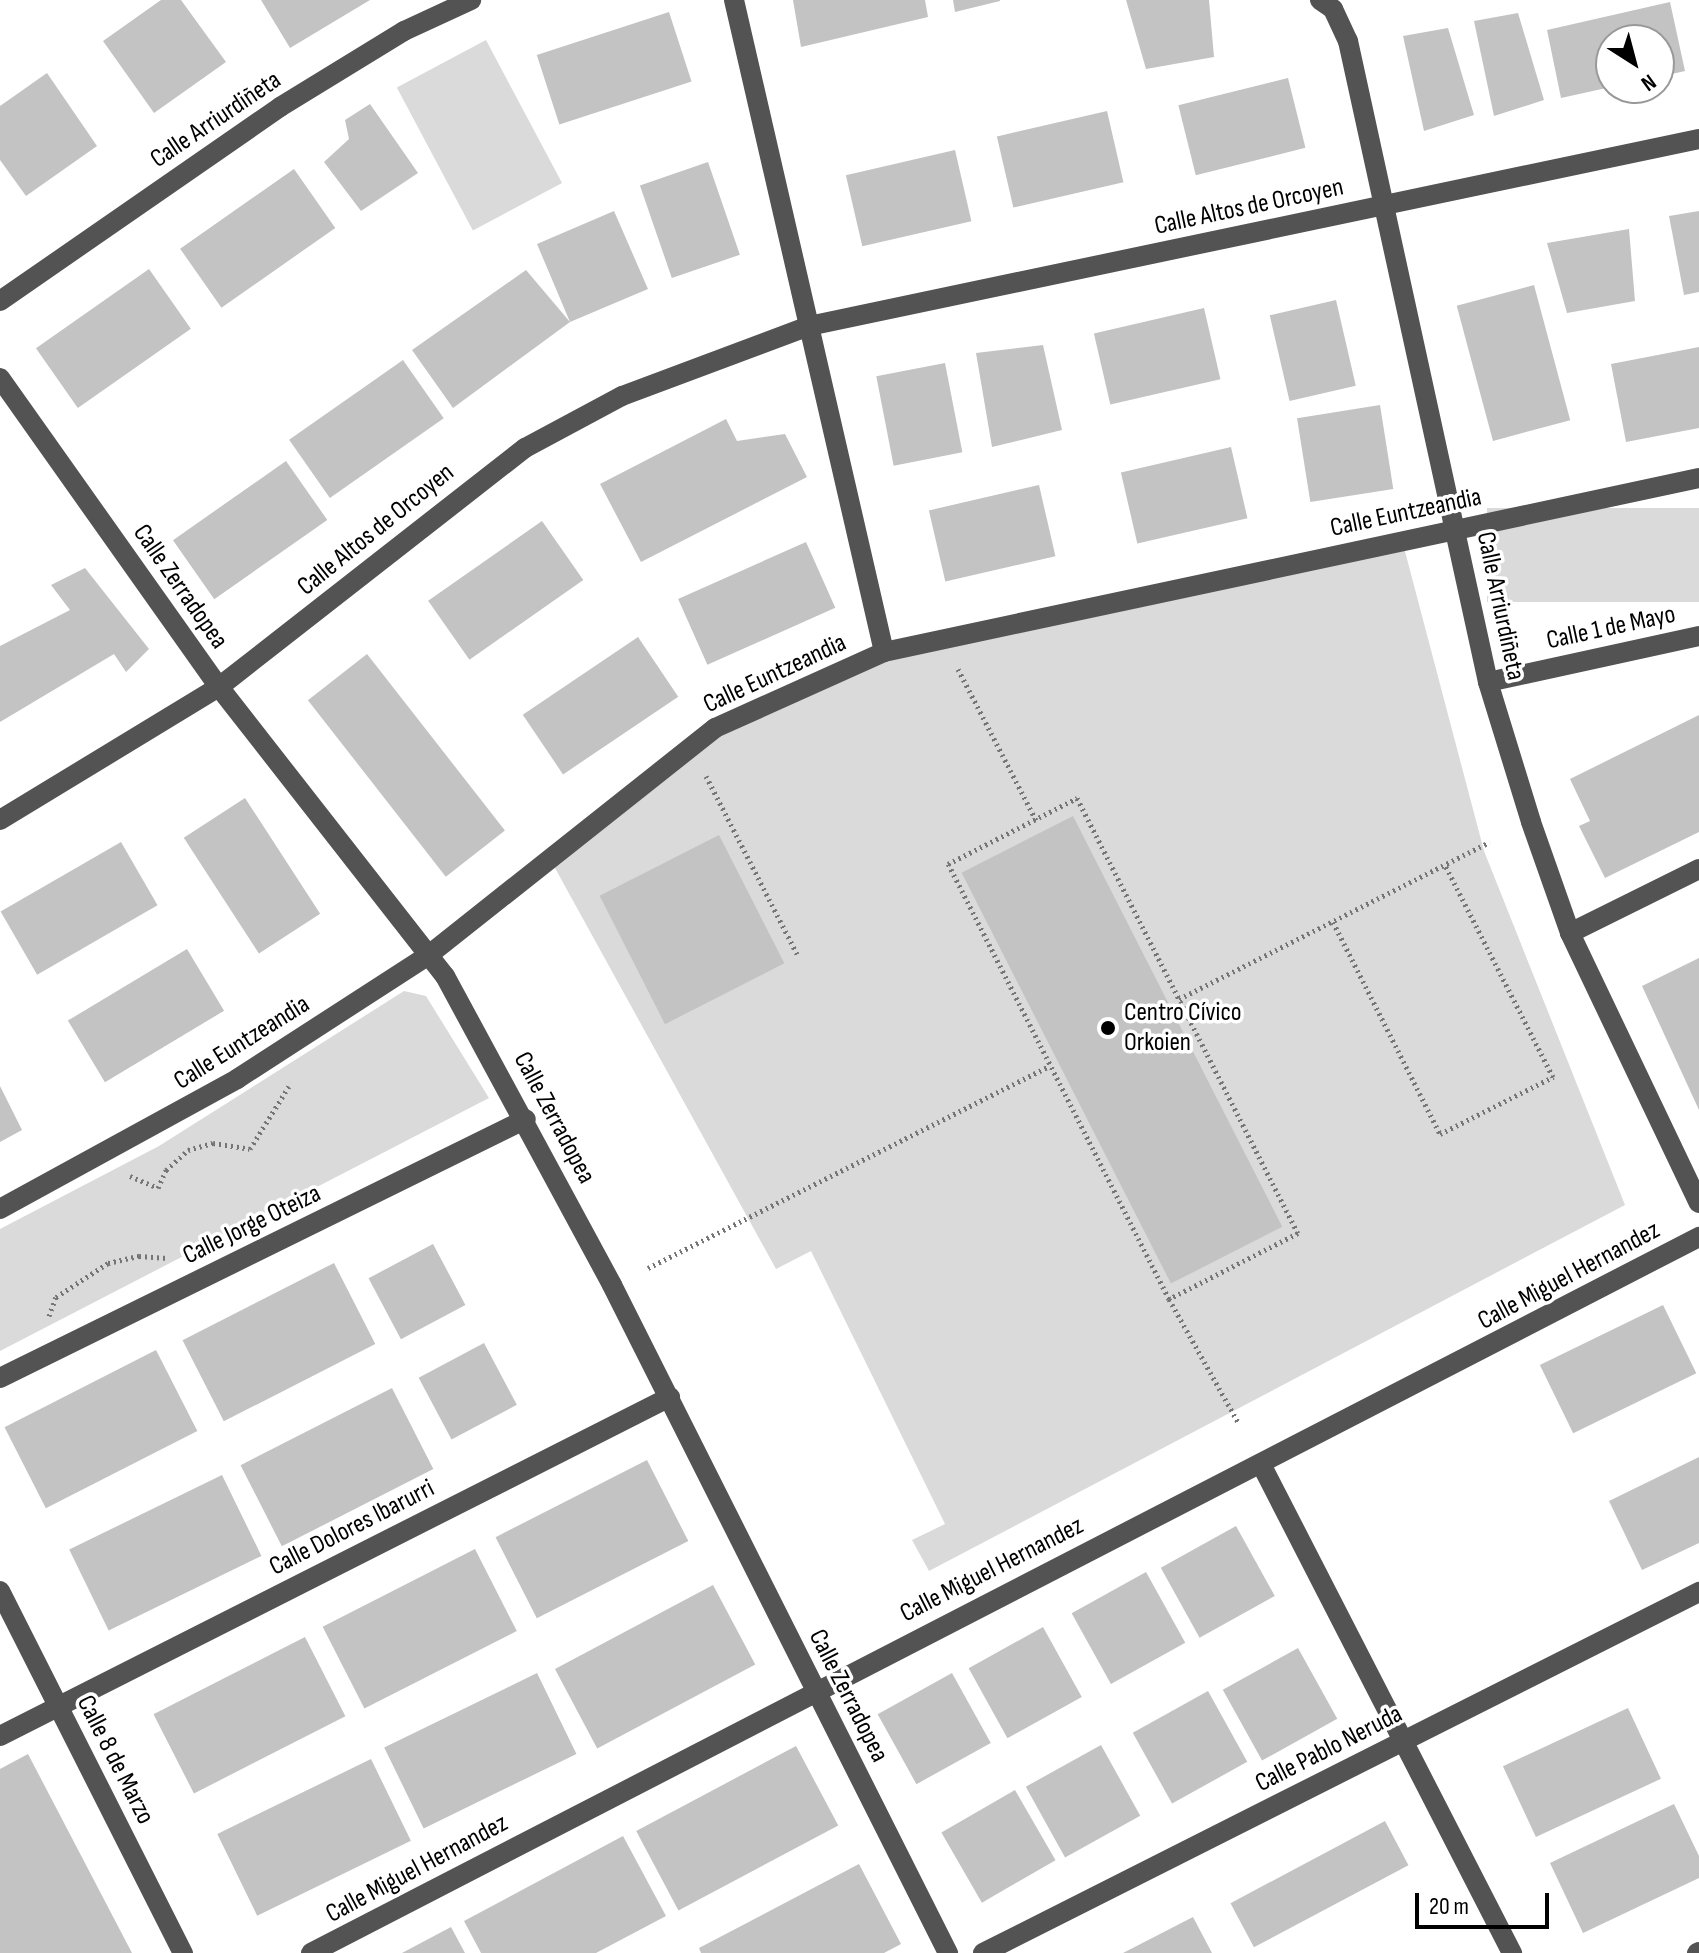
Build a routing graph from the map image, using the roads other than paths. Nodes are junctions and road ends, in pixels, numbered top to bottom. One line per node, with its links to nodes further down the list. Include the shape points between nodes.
1 (471, 0): 6 (street, Calle Arriurdiñeta, via 404,31 280,107)
2 (734, 0): 7 (street)
3 (1320, 0): 5 (street, Calle Arriurdiñeta, via 1333,9 1348,41)
4 (1699, 139): 5 (street, Calle Altos de Orcoyen)
5 (1382, 206): 7 (street, Calle Altos de Orcoyen); 10 (street, Calle Arriurdiñeta)
6 (0, 301)
7 (809, 326): 12 (street); 14 (street, Calle Altos de Orcoyen, via 622,396 525,448)
8 (0, 378): 14 (street, Calle Zerradopea)
9 (1699, 478): 10 (street, Calle Euntzeandia)
10 (1459, 531): 12 (street, Calle Euntzeandia); 13 (street, Calle Arriurdiñeta)
11 (1699, 636): 13 (street, Calle 1 de Mayo)
12 (884, 652): 18 (street, Calle Euntzeandia, via 715,728)
13 (1488, 682): 17 (street, Calle Arriurdiñeta)
14 (219, 687): 15 (street, Calle Altos de Orcoyen); 18 (street, Calle Zerradopea)
15 (0, 820)
16 (1699, 869): 17 (street)
17 (1570, 933): 20 (street, Calle Arriurdiñeta)
18 (430, 954): 19 (street, Calle Zerradopea); 21 (street, Calle Euntzeandia, via 237,1079)
19 (526, 1119): 23 (street, Calle Jorge Oteiza); 24 (street, Calle Zerradopea)
20 (1699, 1203)
21 (0, 1209)
22 (1699, 1237): 25 (street, Calle Miguel Hernandez)
23 (0, 1378)
24 (670, 1397): 28 (street, Calle Zerradopea); 29 (street, Calle Dolores Ibarurri)
25 (1261, 1464): 28 (street, Calle Miguel Hernandez); 31 (street)
26 (0, 1591): 29 (street, Calle 8 de Marzo)
27 (1699, 1592): 31 (street, Calle Pablo Neruda)
28 (815, 1690): 33 (street, Calle Miguel Hernandez); 34 (street, Calle Zerradopea)
29 (57, 1704): 30 (street, Calle Dolores Ibarurri); 32 (street, Calle 8 de Marzo)
30 (0, 1736)
31 (1404, 1740): 35 (street, Calle Pablo Neruda); 36 (street)
32 (183, 1953)
33 (311, 1953)
34 (948, 1953)
35 (983, 1953)
36 (1512, 1953)

